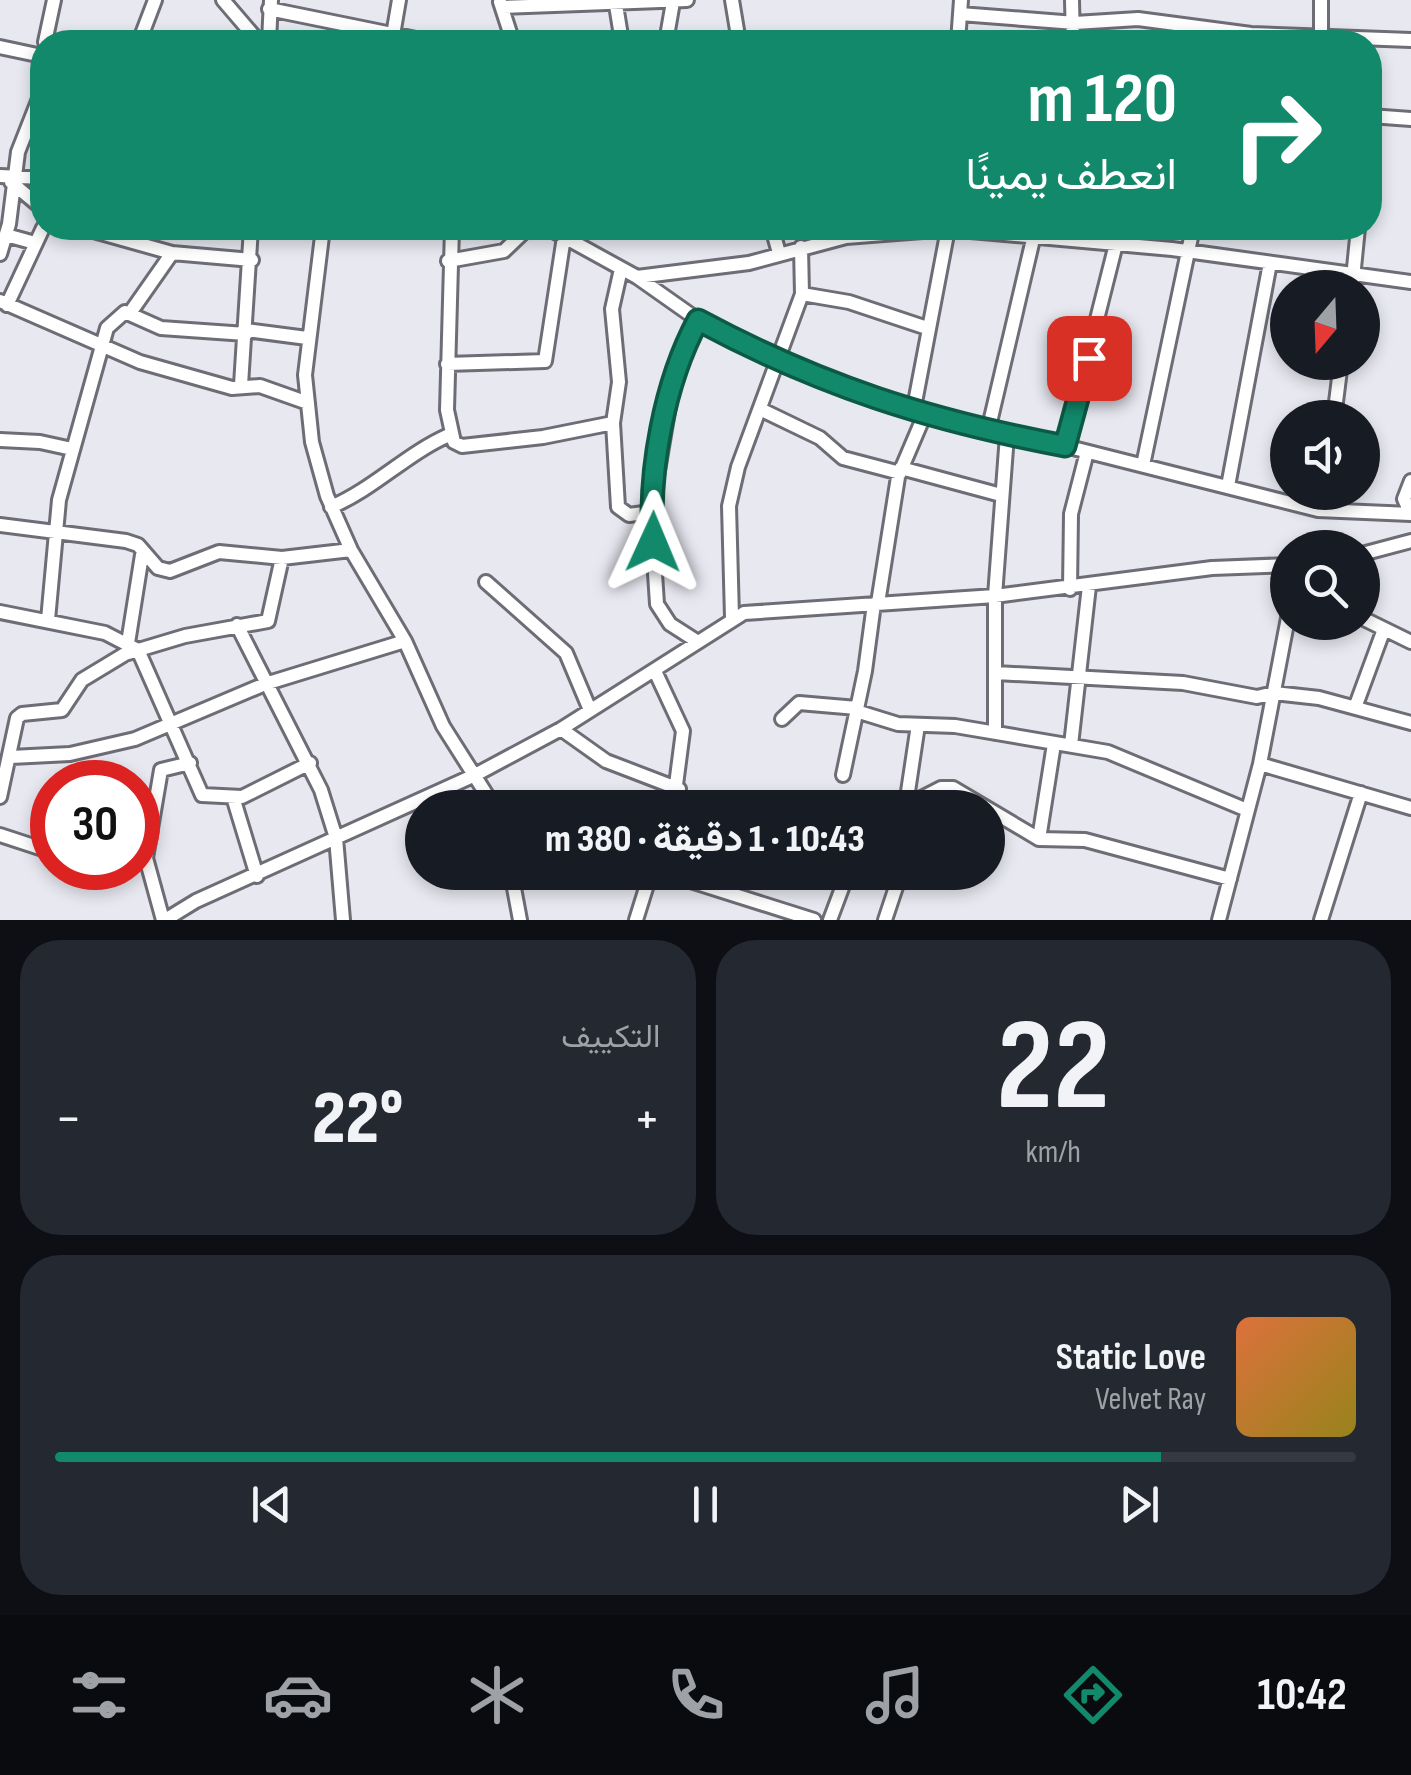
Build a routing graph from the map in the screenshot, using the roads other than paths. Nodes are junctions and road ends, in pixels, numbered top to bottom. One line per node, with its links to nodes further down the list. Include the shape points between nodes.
1 (54, 0): 16 (street)
2 (155, 0): 17 (street)
3 (223, 0): 14 (street)
4 (399, 0): 21 (street)
5 (732, 0): 25 (street)
6 (1072, 0): 15 (street)
7 (1321, 0): 28 (street)
8 (680, 1): 12 (street); 24 (street)
9 (592, 2): 10 (street); 12 (street)
10 (501, 4): 22 (street)
11 (270, 5): 20 (street)
12 (616, 5): 23 (street)
13 (960, 7): 15 (street)
14 (240, 21): 18 (street); 19 (street)
15 (1075, 23): 26 (street); 27 (street, via 1138,20)
16 (48, 30)
17 (143, 30)
18 (241, 30)
19 (249, 30)
20 (368, 30)
21 (393, 30)
22 (509, 30)
23 (620, 30)
24 (670, 30)
25 (737, 30)
26 (1075, 30)
27 (1200, 30)
28 (1320, 30)
29 (1382, 40): 30 (street)
30 (1411, 40)
31 (0, 48): 32 (street)
32 (30, 53)
33 (1382, 117): 34 (street)
34 (1411, 119)
35 (30, 122): 36 (street)
36 (8, 178): 37 (street); 38 (street)
37 (30, 197)
38 (6, 234): 53 (street); 57 (street)
39 (126, 240): 58 (street)
40 (252, 240): 60 (street)
41 (320, 240): 75 (street)
42 (451, 240): 61 (street)
43 (515, 240): 61 (street, via 504,250)
44 (564, 240): 77 (street, via 545,362)
45 (569, 240): 63 (street)
46 (775, 240): 59 (street)
47 (823, 240): 55 (street)
48 (946, 240): 73 (street)
49 (1033, 240): 84 (street)
50 (1080, 240): 54 (street)
51 (1192, 240): 56 (street)
52 (1357, 240): 65 (street)
53 (35, 242): 70 (street)
54 (1116, 244): 56 (street); 88 (street)
55 (801, 248): 59 (street); 69 (street)
56 (1190, 252): 62 (street); 91 (street)
57 (0, 253)
58 (172, 253): 60 (street); 71 (street)
59 (779, 253): 66 (street, via 749,264)
60 (252, 260): 74 (street)
61 (448, 261): 77 (street)
62 (1270, 263): 64 (street); 94 (street)
63 (620, 269): 66 (street); 83 (street, via 612,310 619,382)
64 (1301, 270)
65 (1354, 270)
66 (637, 277): 72 (street)
67 (1380, 282): 68 (street)
68 (1411, 282)
69 (802, 294): 73 (street); 78 (street)
70 (4, 303): 76 (street)
71 (130, 314): 74 (street, via 161,328); 76 (street, via 119,314)
72 (698, 320): 78 (street); 99 (street, via 672,382)
73 (927, 328): 82 (street)
74 (246, 332): 75 (street); 79 (street)
75 (307, 338): 80 (street)
76 (99, 347): 79 (street, via 232,388); 89 (street)
77 (447, 364): 86 (street)
78 (779, 364): 81 (street); 82 (street)
79 (241, 385): 80 (street)
80 (308, 403): 97 (street)
81 (760, 409): 92 (street, via 820,438 843,458); 115 (street, via 729,506)
82 (919, 415): 84 (street); 92 (street)
83 (613, 423): 86 (street, via 462,446); 99 (street, via 618,507 630,515)
84 (988, 431): 85 (street)
85 (1006, 434): 88 (street); 95 (street)
86 (450, 435): 97 (street, via 418,449 361,494)
87 (0, 440): 89 (street)
88 (1065, 446): 90 (street)
89 (72, 449): 102 (street)
90 (1086, 452): 91 (street); 111 (street, via 1071,514)
91 (1143, 465): 94 (street)
92 (900, 470): 95 (street); 113 (street)
93 (1411, 481): 100 (street, via 1404,498)
94 (1228, 486): 96 (street)
95 (1001, 494): 112 (street)
96 (1270, 497)
97 (331, 506): 104 (street)
98 (1318, 510): 100 (street)
99 (651, 512): 122 (street, via 657,604 670,624)
100 (1411, 514)
101 (0, 526): 102 (street)
102 (55, 535): 106 (street, via 126,541); 116 (street)
103 (1411, 542): 105 (street)
104 (351, 550): 107 (street); 121 (street)
105 (1380, 550)
106 (142, 555): 107 (street, via 170,571 218,552); 124 (street)
107 (282, 558): 117 (street, via 268,620)
108 (1270, 566): 110 (street)
109 (486, 582): 131 (street, via 566,653)
110 (1089, 586): 111 (street); 127 (street)
111 (1070, 589): 112 (street)
112 (994, 596): 113 (street); 126 (street)
113 (876, 604): 115 (street); 132 (street)
114 (0, 612): 116 (street)
115 (732, 617): 122 (street)
116 (48, 620): 124 (street, via 114,635)
117 (237, 625): 124 (street); 128 (street)
118 (1380, 626): 119 (street)
119 (1384, 628): 123 (street); 130 (street)
120 (1284, 640): 129 (street)
121 (405, 641): 128 (street); 146 (street, via 442,726)
122 (698, 642): 125 (street)
123 (1411, 642)
124 (133, 647): 134 (street); 141 (street, via 82,680 62,710 16,718)
125 (655, 671): 131 (street); 148 (street, via 682,726)
126 (996, 673): 127 (street); 138 (street)
127 (1080, 678): 129 (street, via 1182,683 1257,697); 140 (street)
128 (265, 684): 134 (street); 143 (street)
129 (1274, 693): 130 (street); 144 (street)
130 (1356, 705): 135 (street)
131 (590, 710): 137 (street)
132 (856, 710): 133 (street, via 799,702); 136 (street); 147 (street)
133 (782, 719)
134 (172, 723): 141 (street, via 70,754); 142 (street)
135 (1411, 723)
136 (918, 725): 138 (street); 150 (street)
137 (561, 729): 146 (street); 148 (street, via 606,761)
138 (995, 732): 139 (street)
139 (1054, 744): 140 (street); 159 (street)
140 (1071, 745): 155 (street, via 1130,759)
141 (11, 757): 153 (street)
142 (190, 763): 145 (street); 152 (street, via 202,794)
143 (310, 763): 152 (street, via 275,784); 158 (street)
144 (1260, 764): 151 (street); 155 (street)
145 (160, 772)
146 (475, 775): 149 (street); 158 (street)
147 (843, 775)
148 (679, 789)
149 (484, 790)
150 (907, 790)
151 (1361, 793): 154 (street); 178 (street)
152 (233, 797): 161 (street)
153 (0, 798)
154 (1411, 808)
155 (1247, 810): 162 (street)
156 (1005, 818): 159 (street)
157 (0, 834): 160 (street)
158 (336, 838): 161 (street); 171 (street)
159 (1039, 838): 162 (street, via 1085,840)
160 (30, 844)
161 (257, 876): 169 (street)
162 (1230, 879): 177 (street)
163 (152, 890): 170 (street)
164 (514, 890): 172 (street)
165 (645, 890): 173 (street)
166 (719, 890): 174 (street)
167 (841, 890): 175 (street)
168 (895, 890): 176 (street)
169 (185, 914): 170 (street)
170 (164, 920)
171 (343, 920)
172 (520, 920)
173 (636, 920)
174 (814, 920)
175 (830, 920)
176 (885, 920)
177 (1219, 920)
178 (1321, 920)

